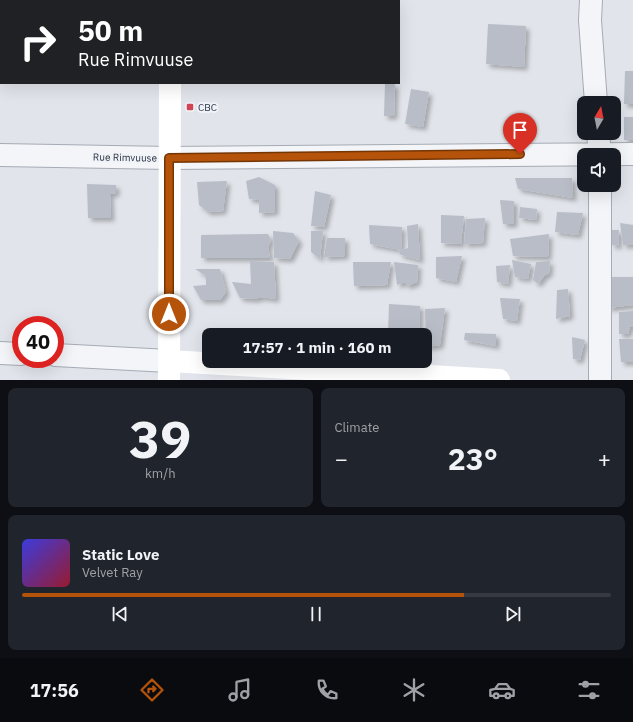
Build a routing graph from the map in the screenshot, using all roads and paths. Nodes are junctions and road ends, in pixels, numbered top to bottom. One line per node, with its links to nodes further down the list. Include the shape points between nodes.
1 (591, 0): 3 (street)
2 (170, 84): 7 (street)
3 (595, 96)
4 (599, 147): 5 (street, Rue Rimvuuse); 7 (street, Rue Rimvuuse)
5 (633, 154)
6 (0, 155): 7 (street, Rue Rimvuuse)
7 (169, 158): 12 (street)
8 (600, 192): 14 (street)
9 (0, 353): 10 (street)
10 (12, 354)
11 (64, 356): 12 (street)
12 (169, 370): 13 (street)
13 (499, 380)
14 (600, 380)

